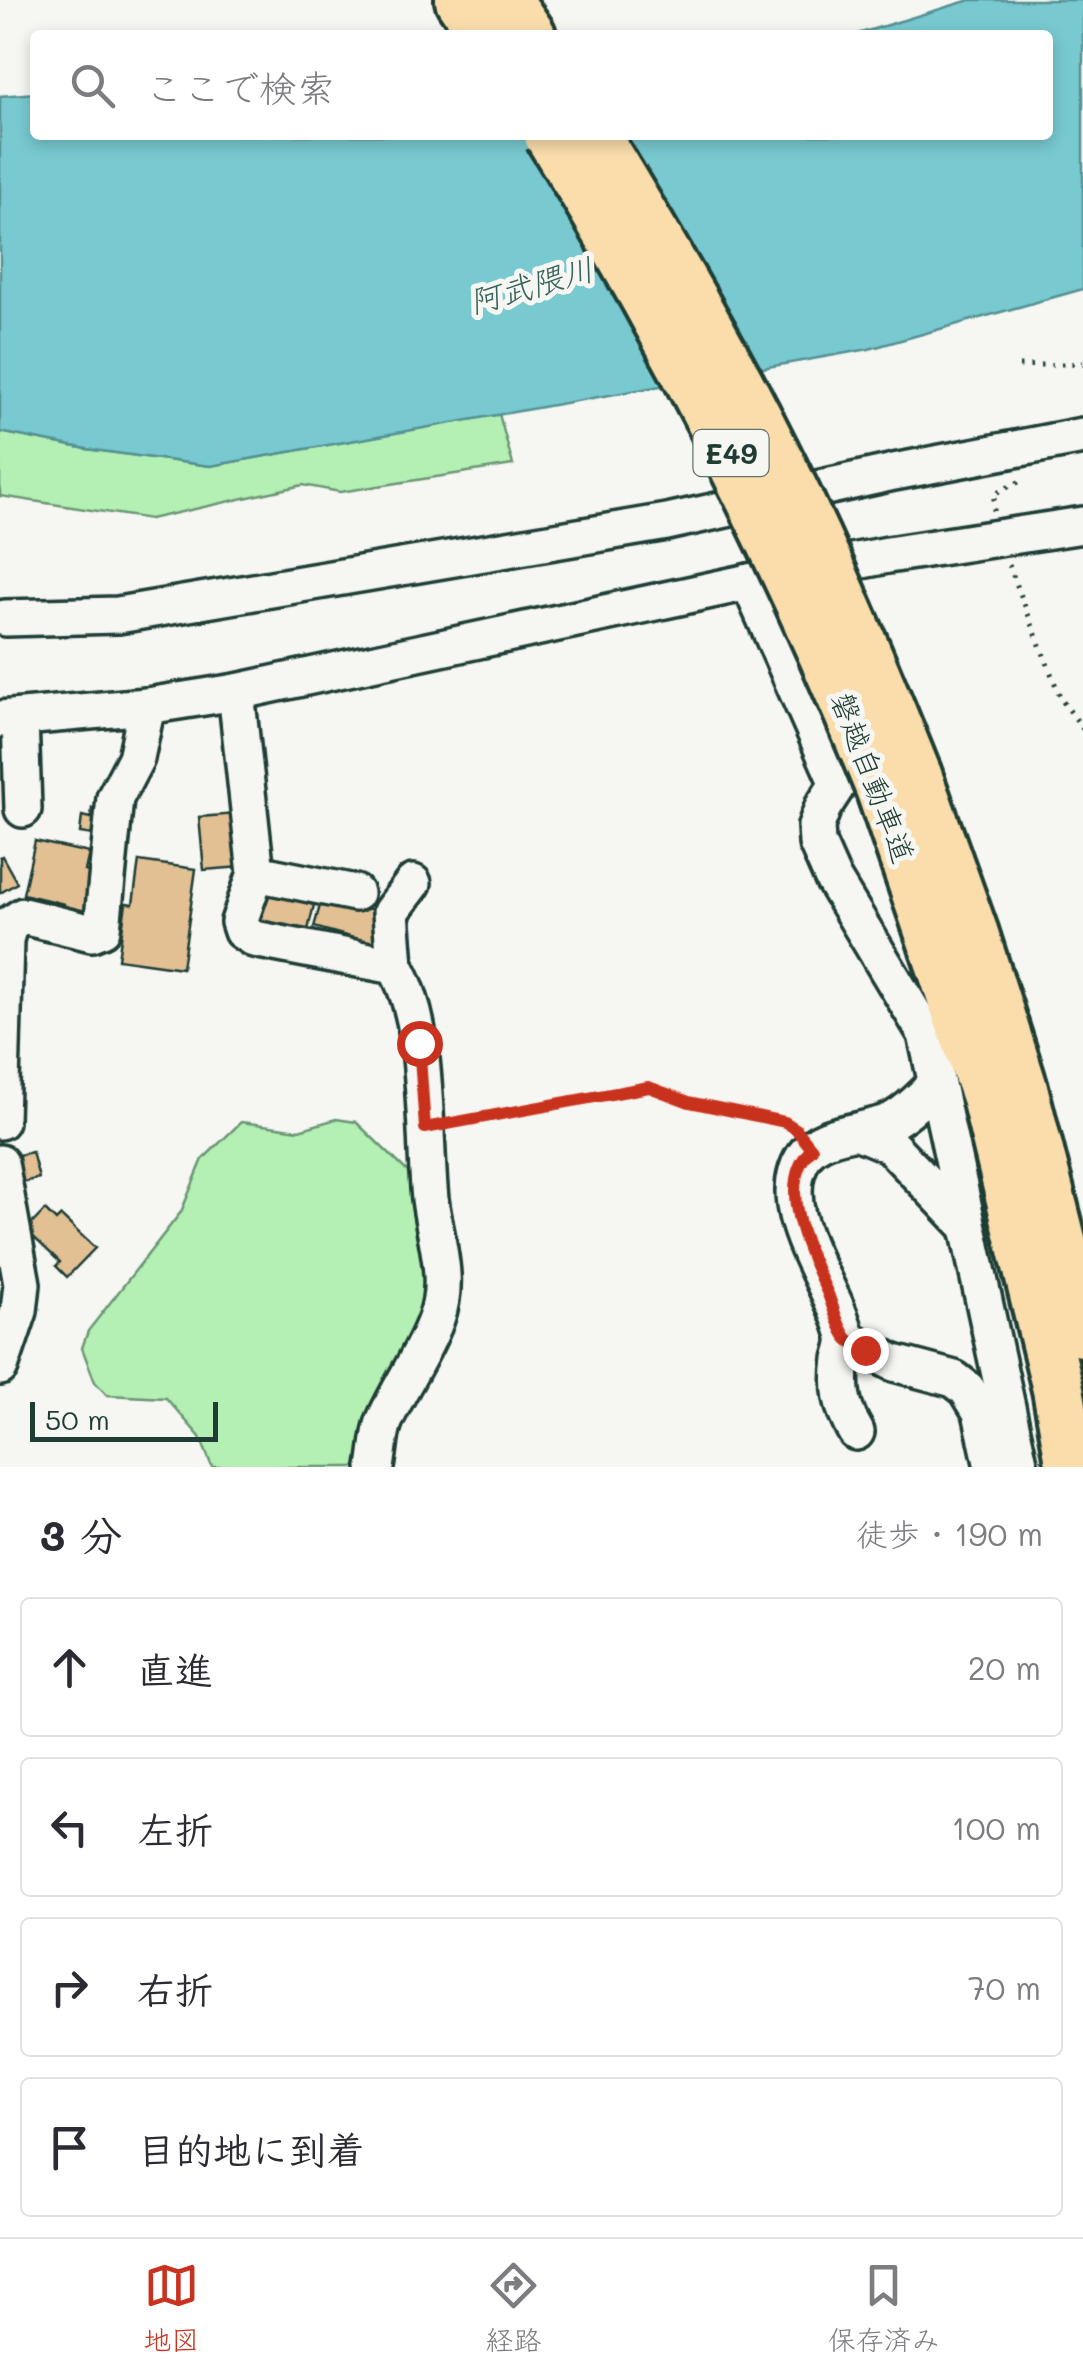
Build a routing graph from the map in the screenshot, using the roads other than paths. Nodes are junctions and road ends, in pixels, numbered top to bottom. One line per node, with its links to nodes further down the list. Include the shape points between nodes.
1 (461, 0): 3 (highway)
2 (506, 0): 4 (highway)
3 (482, 30)
4 (527, 30)
5 (553, 140): 14 (highway, 磐越自動車道 / E49, bridge, via 668,333 753,496 832,671)
6 (597, 140): 14 (highway, 磐越自動車道 / E49, bridge, via 702,317 840,590)
7 (1083, 436): 10 (street, via 667,522 118,616)
8 (1083, 525): 9 (street)
9 (749, 582): 11 (street); 20 (street, via 838,784 823,807 816,843 926,1034)
10 (4, 618)
11 (236, 692): 12 (street); 16 (street)
12 (147, 706): 13 (street); 21 (street, via 136,758 115,798 102,929 92,933 23,916 9,925)
13 (10, 719): 15 (street)
14 (898, 781): 25 (highway, 磐越自動車道 / E49, via 973,934 1022,1088); 32 (highway, 磐越自動車道 / E49, via 938,945 987,1097)
15 (23, 809)
16 (256, 873): 18 (street); 19 (street, via 239,922 254,939)
17 (413, 883): 19 (street, via 391,912)
18 (354, 893)
19 (396, 966): 29 (street, via 419,1043 442,1290 436,1319 382,1426)
20 (936, 1084): 22 (street, via 893,1120); 24 (street)
21 (0, 1120)
22 (859, 1132): 24 (street, via 890,1145); 26 (street, via 820,1142 804,1156 795,1202)
23 (0, 1162): 27 (street, via 22,1284)
24 (968, 1227): 31 (street)
25 (1083, 1331)
26 (847, 1339): 28 (street, via 840,1390); 30 (street, via 968,1389 981,1412)
27 (0, 1367)
28 (856, 1432)
29 (376, 1467)
30 (993, 1467)
31 (1020, 1467)
32 (1072, 1467)

